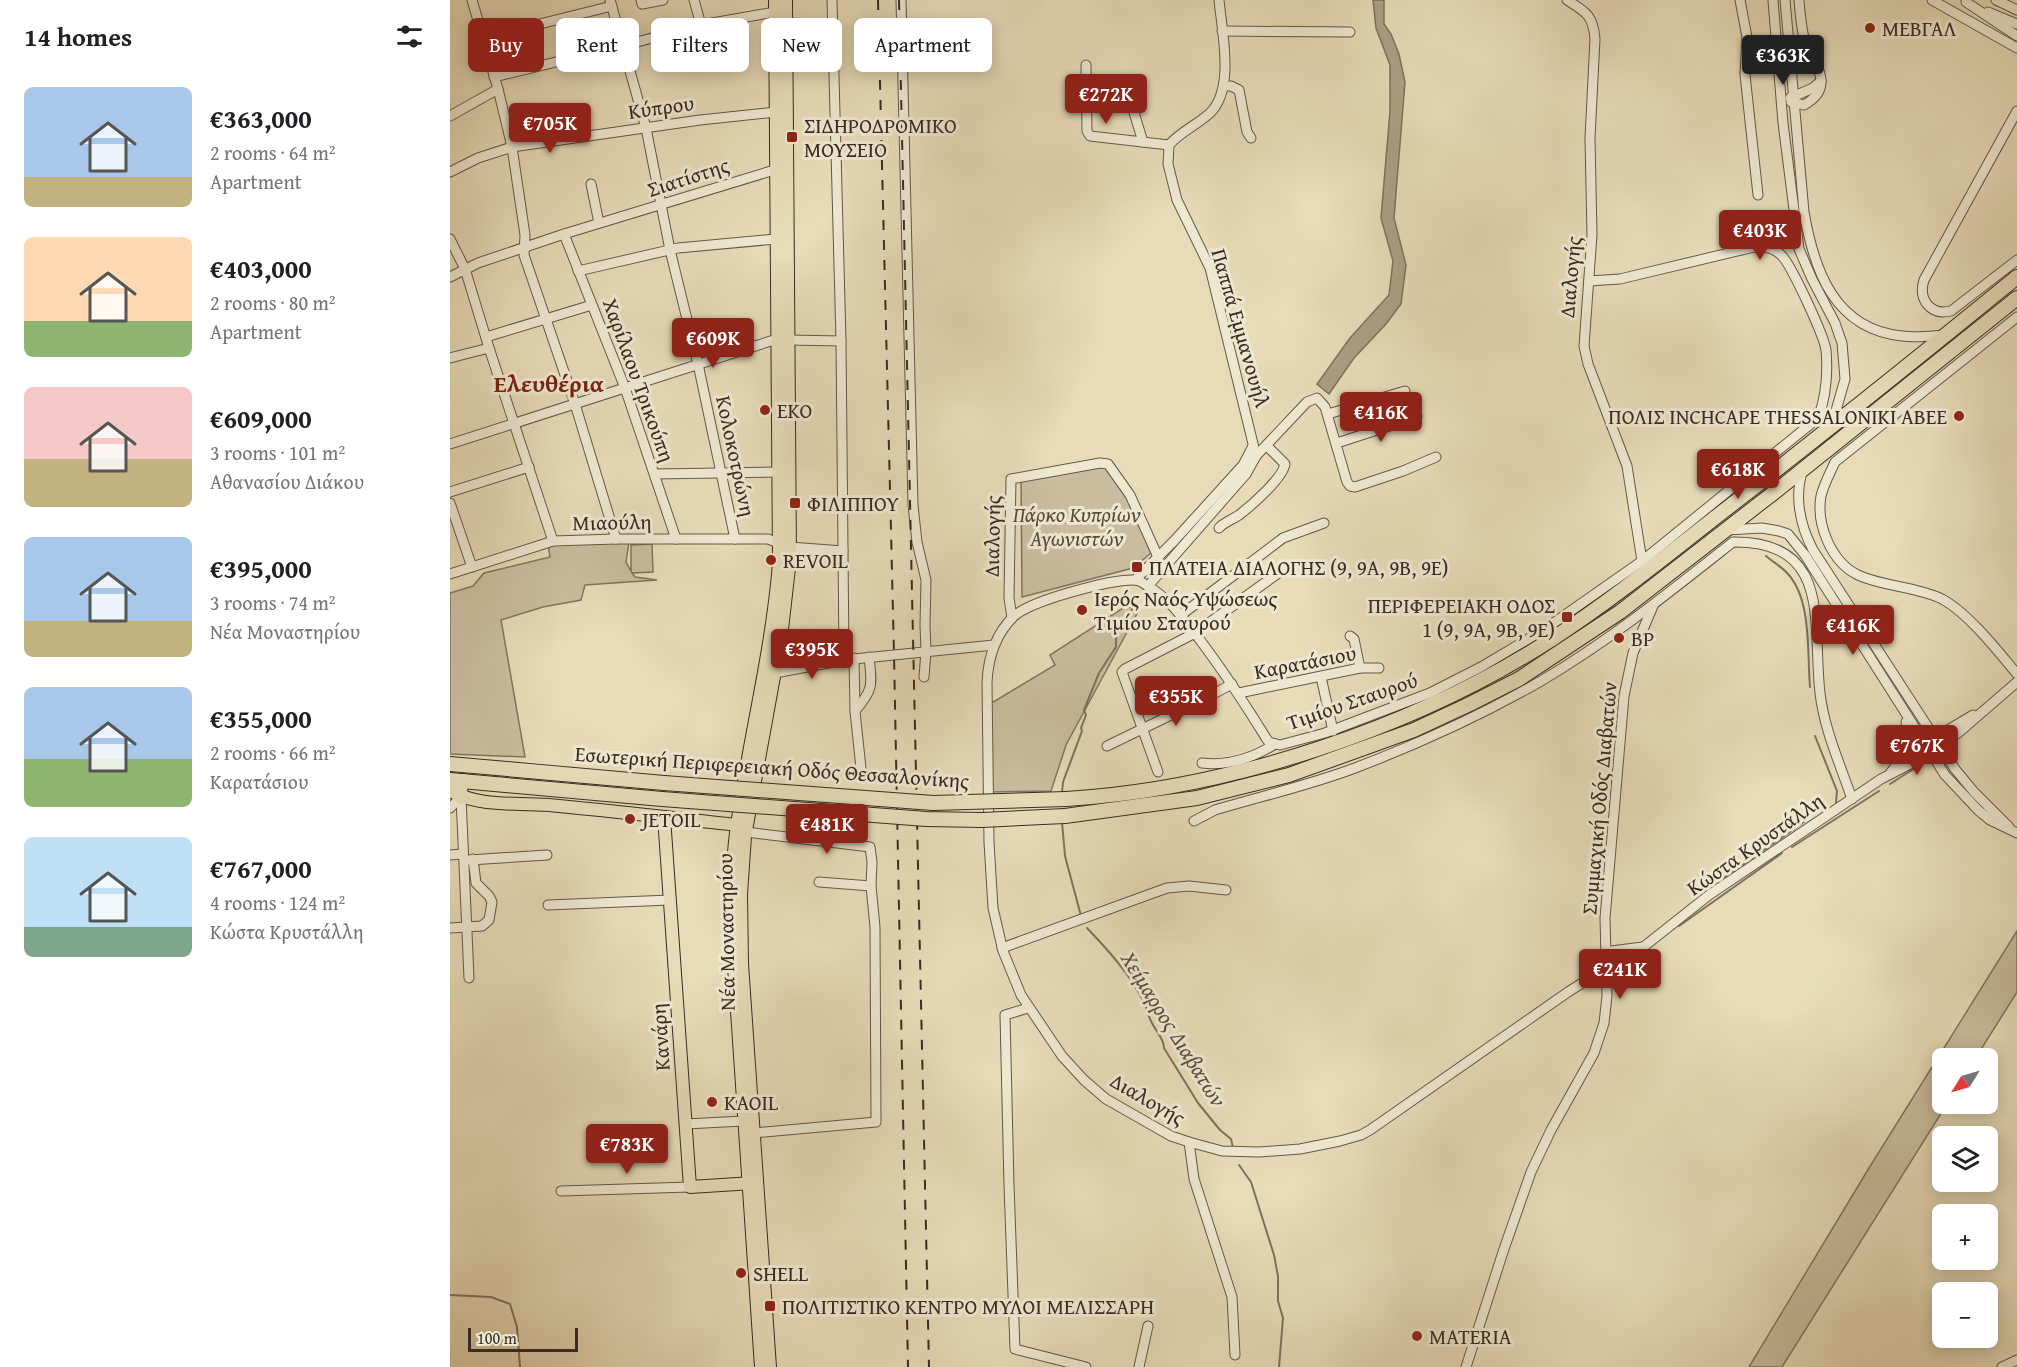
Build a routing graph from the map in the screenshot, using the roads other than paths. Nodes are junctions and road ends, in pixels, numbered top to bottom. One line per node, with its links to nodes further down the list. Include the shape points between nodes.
1 (472, 0): 22 (street)
2 (641, 0): 3 (street, via 642,4)
3 (663, 0)
4 (694, 0): 24 (street)
5 (786, 0): 26 (main road)
6 (832, 0): 27 (street)
7 (901, 0): 130 (street, via 913,505 926,580)
8 (1219, 0): 30 (street)
9 (1567, 0): 76 (street, Διαλογής, via 1587,12 1594,29)
10 (1740, 0): 62 (street, via 1747,37 1745,75)
11 (1773, 0): 48 (street, via 1781,90)
12 (1785, 0): 41 (street)
13 (1798, 0): 42 (street, via 1803,35)
14 (1932, 0): 33 (street)
15 (1996, 0): 21 (street)
16 (2012, 0): 19 (street)
17 (1964, 1): 29 (street); 32 (street)
18 (611, 3): 23 (street, Κολοκοτρώνη); 28 (street)
19 (2017, 4)
20 (775, 6): 25 (street); 50 (main road)
21 (2017, 10)
22 (477, 18)
23 (615, 18)
24 (699, 18)
25 (728, 18)
26 (786, 18)
27 (832, 18)
28 (544, 21)
29 (2017, 24)
30 (1222, 31): 31 (street); 43 (street)
31 (1350, 33)
32 (2017, 36)
33 (2017, 48)
34 (556, 62): 40 (street)
35 (1086, 65): 55 (street, via 1088,135)
36 (493, 72): 40 (street)
37 (630, 72): 52 (street, Κολοκοτρώνη)
38 (786, 72): 54 (main road)
39 (834, 72): 84 (street)
40 (494, 77): 44 (street)
41 (1792, 80): 46 (street); 48 (street)
42 (1821, 81): 46 (street); 47 (street)
43 (1224, 86): 53 (street, via 1239,90); 56 (street, via 1216,106)
44 (498, 89): 51 (street); 58 (street)
45 (1134, 89): 55 (street, via 1132,106)
46 (1805, 92): 48 (street)
47 (1812, 100): 48 (street, via 1804,105); 57 (street, via 1804,112)
48 (1790, 101): 57 (street); 94 (street, via 1794,220 1799,249 1842,343 1845,379 1835,414)
49 (2017, 111): 71 (street, via 1924,280 1921,293 1934,310 1951,311)
50 (776, 112): 52 (street, Κύπρου); 54 (main road)
51 (450, 116)
52 (646, 128): 58 (street, Κύπρου); 63 (street, Κολοκοτρώνη)
53 (1251, 138)
54 (782, 140): 59 (main road)
55 (1143, 142): 56 (street)
56 (1169, 145): 95 (street, Παππά Εμμανουήλ, via 1168,164 1177,200 1210,268)
57 (1797, 145): 81 (street, via 1808,237 1820,277 1836,301 1863,325 1882,332 1913,337)
58 (512, 147): 60 (street, Κύπρου); 69 (street)
59 (782, 168): 63 (street, Σιατίστης); 64 (main road)
60 (450, 172)
61 (591, 184): 65 (street)
62 (1758, 195)
63 (661, 205): 65 (street, Σιατίστης); 70 (street, Κολοκοτρώνη)
64 (782, 212): 68 (main road, Νέα Μοναστηρίου); 83 (main road, Νέα Μοναστηρίου)
65 (599, 223): 66 (street, Σιατίστης)
66 (564, 234): 69 (street, Σιατίστης); 73 (street, Χαρίλαου Τρικούπη)
67 (450, 239): 72 (street)
68 (776, 239): 70 (street); 83 (main road, Νέα Μοναστηρίου)
69 (524, 248): 72 (street, Σιατίστης); 80 (street)
70 (670, 250): 73 (street); 87 (street, Κολοκοτρώνη)
71 (2017, 260)
72 (465, 269): 74 (street, Σιατίστης); 82 (street)
73 (578, 271): 78 (street, Χαρίλαου Τρικούπη)
74 (450, 277)
75 (2017, 277): 81 (highway, Εσωτερική Περιφερειακή Οδός Θεσσαλονίκης)
76 (1589, 281): 118 (street, Διαλογής, via 1585,351 1627,465); 118 (street, Τιμίου Σταυρού, via 1620,279 1754,247 1770,247 1783,255 1826,347 1826,389 1818,418)
77 (2017, 298): 102 (highway, Εσωτερική Περιφερειακή Οδός Θεσσαλονίκης)
78 (592, 305): 80 (street); 88 (street, Χαρίλαου Τρικούπη)
79 (2017, 317): 137 (street, via 1835,462 1821,496 1820,516 1828,544 1843,564 1856,574 1907,587 1956,608)
80 (545, 319): 82 (street); 90 (street)
81 (1947, 334): 94 (highway, Εσωτερική Περιφερειακή Οδός Θεσσαλονίκης)
82 (486, 337): 85 (street)
83 (783, 339): 84 (street); 87 (street); 104 (main road, Νέα Μοναστηρίου); 115 (main road, Νέα Μοναστηρίου)
84 (841, 341): 116 (street)
85 (489, 348): 86 (street); 93 (street)
86 (450, 358)
87 (698, 364): 88 (street); 103 (street, Κολοκοτρώνη)
88 (625, 388): 90 (street); 105 (street, Χαρίλαου Τρικούπη)
89 (1405, 391): 91 (street)
90 (575, 404): 93 (street); 111 (street)
91 (1328, 414): 96 (street); 98 (street, via 1322,401 1313,399)
92 (1417, 417): 96 (street)
93 (515, 423): 97 (street); 101 (street)
94 (1824, 433): 153 (highway, Εσωτερική Περιφερειακή Οδός Θεσσαλονίκης, bridge, via 1628,585 1513,663 1410,714 1337,743 1251,768 1171,786 1066,799 933,802)
95 (1254, 443): 99 (street, Παππά Εμμανουήλ); 117 (street, via 1243,465)
96 (1337, 443): 100 (street, via 1347,482 1355,487)
97 (450, 444)
98 (1267, 446): 99 (street); 109 (street, via 1285,464 1284,470 1267,490)
99 (1257, 456): 123 (street, via 1246,474)
100 (1436, 457)
101 (529, 467): 106 (street); 114 (street)
102 (1803, 469): 110 (highway, Εσωτερική Περιφερειακή Οδός Θεσσαλονίκης); 147 (street, via 1798,500 1808,540)
103 (722, 472): 104 (street); 105 (street); 113 (street, Κολοκοτρώνη)
104 (778, 472): 115 (main road, Νέα Μοναστηρίου)
105 (655, 474): 112 (street, Χαρίλαου Τρικούπη)
106 (450, 492)
107 (450, 503): 119 (street)
108 (1324, 523): 125 (street, via 1283,538)
109 (1219, 528)
110 (1726, 530): 143 (street, via 1762,528 1788,534); 157 (highway, Εσωτερική Περιφερειακή Οδός Θεσσαλονίκης, bridge, via 1569,647 1470,704 1328,762 1197,798 1065,816 926,819)
111 (616, 539): 112 (street, Μιαούλη); 114 (street, Μιαούλη)
112 (676, 539): 113 (street, Μιαούλη)
113 (735, 539): 115 (street, Μιαούλη, via 765,539)
114 (553, 541): 119 (street, Μιαούλη)
115 (785, 545): 116 (street, Μιαούλη); 136 (main road, Νέα Μοναστηρίου, via 787,600); 163 (main road, Νέα Μοναστηρίου)
116 (843, 551): 133 (street)
117 (1158, 557): 122 (street); 126 (street, Διαλογής, via 1130,495 1108,464 1011,479)
118 (1642, 561): 146 (street, Τιμίου Σταυρού, via 1545,629 1481,667 1430,693)
119 (472, 567): 121 (street, Μιαούλη)
120 (1284, 569): 127 (street)
121 (450, 574)
122 (1135, 580): 123 (street, Τιμίου Σταυρού); 126 (street, via 1056,596 1027,607)
123 (1148, 586): 125 (street, Τιμίου Σταυρού)
124 (1654, 604): 159 (street, via 1733,542 1762,543 1800,566 1814,600 1820,693 1826,723); 162 (street, via 1574,661 1498,704 1354,768 1215,810); 177 (street, Συμμαχική Οδός Διαβατών, via 1633,653 1624,696)
125 (1181, 615): 127 (street, Τιμίου Σταυρού)
126 (1012, 618): 129 (street)
127 (1195, 633): 141 (street, Τιμίου Σταυρού); 145 (street, via 1122,672)
128 (1350, 636): 134 (street)
129 (994, 645): 130 (street); 176 (street, Διαλογής, via 987,683 989,822 993,908)
130 (926, 651): 131 (street); 138 (street)
131 (868, 657): 132 (street); 144 (street, via 870,689)
132 (854, 658): 133 (street); 144 (street)
133 (843, 660): 136 (street)
134 (1360, 668): 135 (street, Καρατάσιου); 139 (street, Καρατάσιου)
135 (1379, 668)
136 (775, 673): 163 (main road, Νέα Μοναστηρίου)
137 (2017, 674)
138 (924, 677)
139 (1321, 677): 142 (street, Καρατάσιου); 146 (street)
140 (2017, 682): 147 (street, Κώστα Κρυστάλλη, via 1989,707)
141 (1232, 684): 142 (street, Τιμίου Σταυρού); 145 (street, Καρατάσιου)
142 (1239, 693): 148 (street, Τιμίου Σταυρού, via 1266,738)
143 (1898, 700): 150 (street); 151 (street, via 1910,733)
144 (855, 711): 156 (street)
145 (1143, 727): 149 (street, Καρατάσιου); 154 (street)
146 (1333, 730): 148 (street, Τιμίου Σταυρού)
147 (1936, 742): 150 (street, Κώστα Κρυστάλλη); 164 (street, via 1964,781)
148 (1275, 744): 152 (street, via 1228,763)
149 (1107, 746)
150 (1927, 747): 151 (street, Κώστα Κρυστάλλη); 155 (street, Κώστα Κρυστάλλη, via 1910,764); 164 (street, via 1967,800 1990,820)
151 (1904, 756): 155 (street, Κώστα Κρυστάλλη)
152 (1202, 763)
153 (450, 764)
154 (1158, 772)
155 (1889, 773): 159 (street, Κώστα Κρυστάλλη)
156 (862, 778)
157 (456, 781): 158 (highway, via 460,788)
158 (456, 794): 160 (street); 161 (main road, via 486,803); 167 (street)
159 (1852, 799): 175 (street, Κώστα Κρυστάλλη, via 1709,895)
160 (450, 808)
161 (664, 817): 163 (main road); 171 (main road, Κανάρη)
162 (1194, 821)
163 (742, 828): 169 (street, via 870,847); 181 (main road, Νέα Μοναστηρίου, via 733,862 731,922); 183 (main road, Νέα Μοναστηρίου, via 741,937)
164 (2015, 832)
165 (450, 855): 167 (street)
166 (547, 855): 167 (street)
167 (466, 858): 173 (street); 173 (street, via 476,883 492,902 486,923)
168 (819, 882): 169 (street)
169 (871, 886): 183 (street, via 875,927 876,1122)
170 (1226, 890): 176 (street, via 1167,888)
171 (670, 900): 172 (street); 182 (main road, Κανάρη)
172 (548, 905)
173 (466, 927): 174 (street); 179 (street)
174 (450, 928)
175 (1643, 947): 177 (street); 178 (street, Κώστα Κρυστάλλη)
176 (1002, 948): 180 (street, Διαλογής)
177 (1605, 954): 178 (street, Συμμαχική Οδός Διαβατών)
178 (1606, 968): 184 (street, Διαλογής, via 1360,1135 1300,1149 1259,1152 1222,1151); 195 (street, Συμμαχική Οδός Διαβατών, via 1606,1016 1600,1042 1532,1172)
179 (469, 978)
180 (1028, 1008): 184 (street, Διαλογής, via 1062,1056 1096,1090 1139,1119); 193 (street, via 1005,1015 1015,1349)
181 (743, 1121): 182 (street); 185 (main road, Νέα Μοναστηρίου)
182 (686, 1124): 186 (main road, Κανάρη)
183 (754, 1132): 185 (main road, Νέα Μοναστηρίου)
184 (1189, 1142): 189 (street, via 1194,1179 1232,1297)
185 (752, 1183): 186 (main road); 191 (main road, Νέα Μοναστηρίου); 192 (main road, Νέα Μοναστηρίου)
186 (690, 1187): 187 (street)
187 (561, 1191)
188 (1148, 1326): 194 (street)
189 (1235, 1355)
190 (2017, 1360): 196 (street)
191 (761, 1367)
192 (770, 1367)
193 (1086, 1367)
194 (1139, 1367)
195 (1466, 1367)
196 (2002, 1367)

